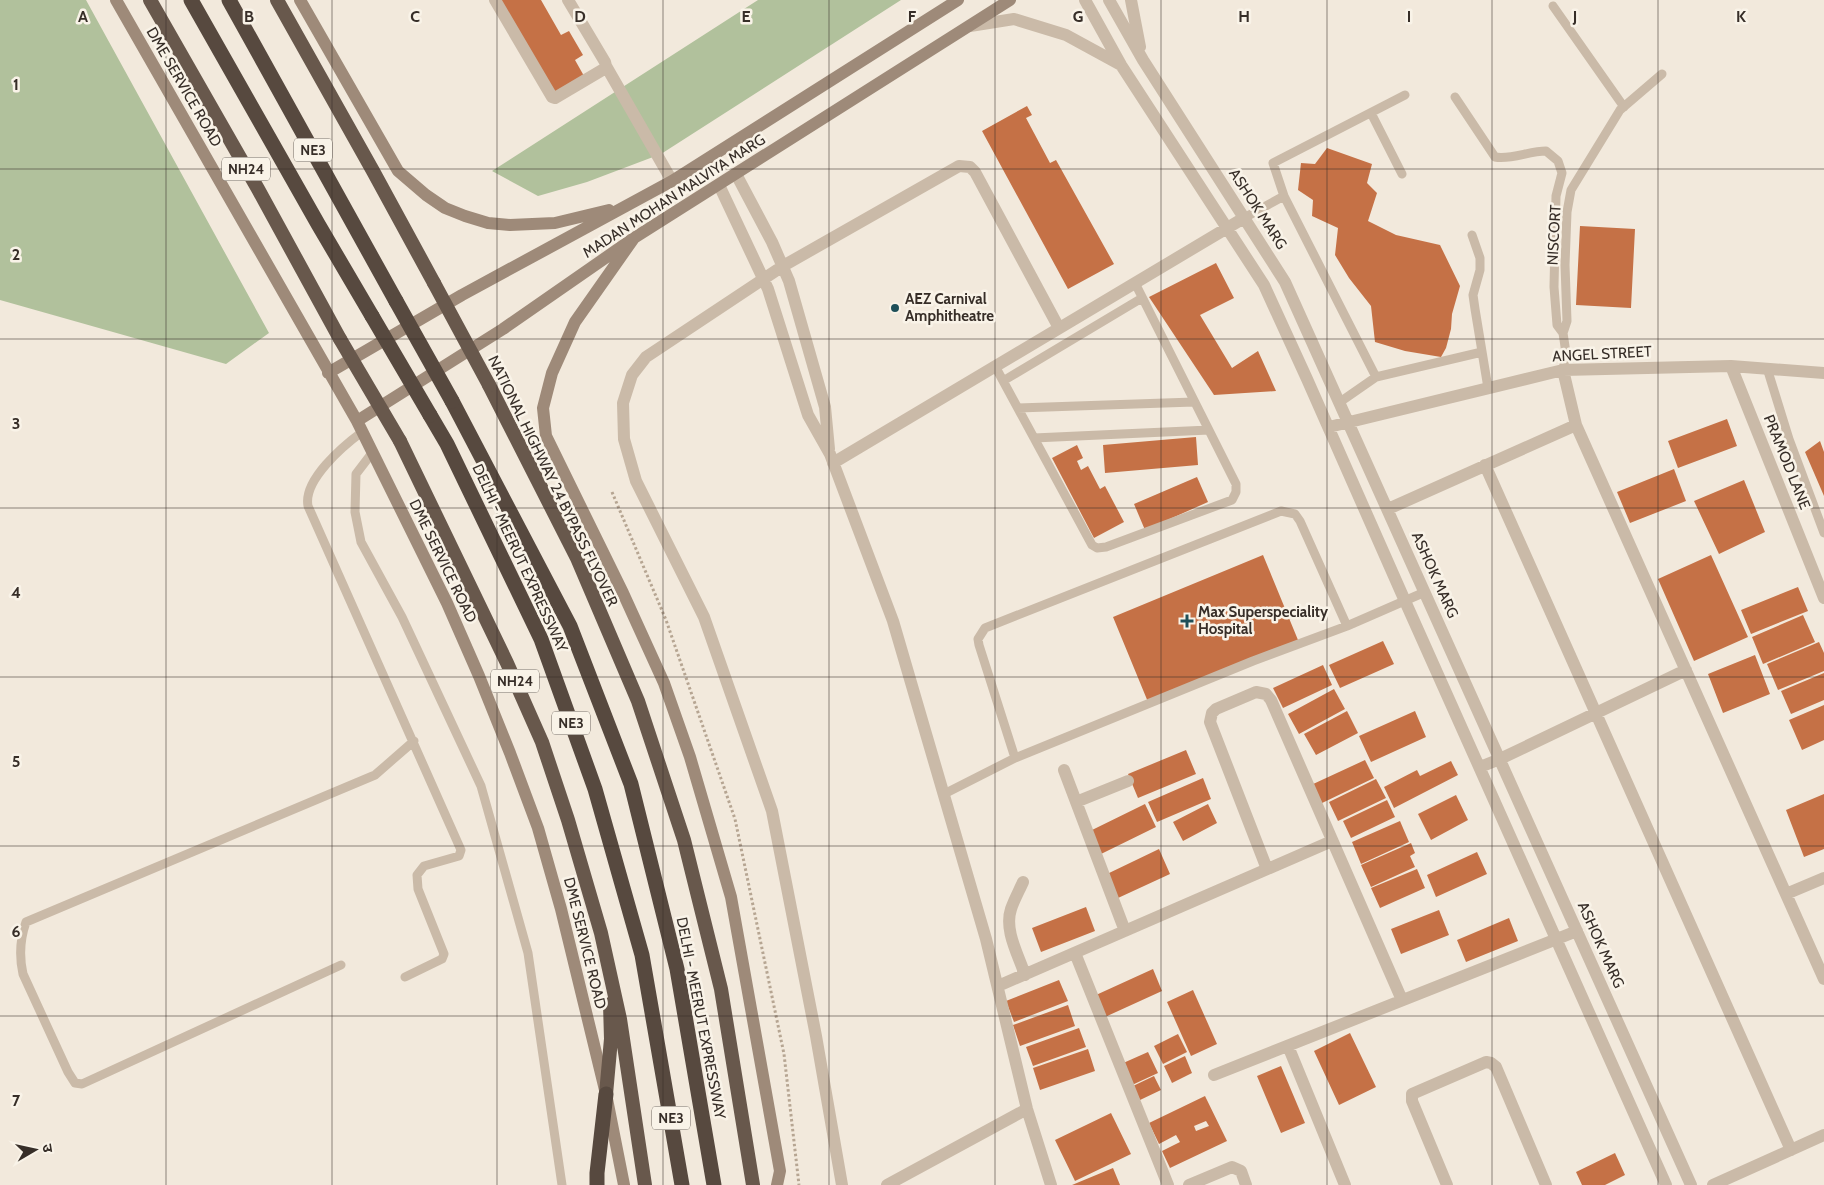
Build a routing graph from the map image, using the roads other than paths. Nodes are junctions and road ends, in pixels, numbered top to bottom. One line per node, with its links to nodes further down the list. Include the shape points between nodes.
1 (116, 0): 47 (main road, DME SERVICE ROAD)
2 (150, 0): 90 (highway, NH24, bridge, via 400,440 507,663 542,742 602,933)
3 (191, 0): 106 (highway, DELHI - MEERUT EXPRESSWAY / NE3, bridge, via 447,444 541,639 595,790 642,955)
4 (229, 0): 107 (highway, DELHI - MEERUT EXPRESSWAY / NE3, bridge, via 452,402 570,626 631,784 677,969)
5 (277, 0): 108 (highway, NATIONAL HIGHWAY 24 BYPASS FLYOVER, bridge, via 489,385 577,558 638,701 684,840 721,989)
6 (300, 0): 29 (main road, via 398,171 445,208 465,216 510,225 555,223)
7 (495, 0): 17 (street, via 552,97 558,97)
8 (568, 0): 17 (street)
9 (958, 0): 26 (main road, MADAN MOHAN MALVIYA MARG)
10 (1010, 0): 15 (main road, MADAN MOHAN MALVIYA MARG)
11 (1086, 0): 18 (street)
12 (1110, 0): 16 (street, ASHOK MARG)
13 (1131, 0): 16 (street)
14 (1553, 6): 22 (lane)
15 (970, 26): 18 (street, via 1014,19 1066,35); 24 (main road, MADAN MOHAN MALVIYA MARG)
16 (1143, 60): 30 (street, ASHOK MARG)
17 (606, 66): 26 (street)
18 (1121, 66): 31 (street)
19 (1662, 74): 22 (lane, NISCORT)
20 (1405, 95): 23 (lane)
21 (1455, 96): 41 (lane, via 1495,157 1546,151 1558,161 1562,172 1556,196 1554,287 1557,325)
22 (1624, 106): 41 (lane, NISCORT, via 1571,190 1567,212 1567,321)
23 (1371, 113): 25 (lane); 28 (lane, via 1273,163)
24 (736, 174): 27 (main road, MADAN MOHAN MALVIYA MARG); 34 (street)
25 (1402, 174)
26 (672, 181): 29 (main road, MADAN MOHAN MALVIYA MARG)
27 (718, 185): 33 (main road, MADAN MOHAN MALVIYA MARG); 35 (street)
28 (1284, 196): 30 (lane); 49 (lane)
29 (627, 206): 47 (main road, MADAN MOHAN MALVIYA MARG, via 462,295)
30 (1244, 218): 31 (street); 53 (street, ASHOK MARG, via 1285,282)
31 (1227, 228): 36 (street); 58 (street, via 1264,285)
32 (1472, 235): 42 (lane, via 1480,258 1474,295)
33 (634, 238): 57 (main road, MADAN MOHAN MALVIYA MARG); 109 (main road, via 575,322 556,365 543,408 546,436 664,683 690,757 731,898 780,1171)
34 (783, 266): 35 (street); 40 (street, via 959,166 965,166 975,172); 62 (street, via 825,407)
35 (763, 280): 62 (street, via 808,415); 110 (street, via 646,357 632,375 623,403 624,439 636,481 704,617 772,811)
36 (1135, 283): 37 (lane); 38 (street)
37 (1142, 298): 39 (lane); 52 (lane)
38 (1090, 310): 39 (lane); 40 (street)
39 (1098, 324): 50 (lane)
40 (1060, 328): 43 (street)
41 (1563, 333): 46 (lane, NISCORT, via 1566,353)
42 (1482, 352): 49 (lane); 51 (lane)
43 (995, 366): 50 (lane); 62 (street)
44 (1731, 366): 45 (street, ANGEL STREET); 46 (street, ANGEL STREET); 67 (street, PRAMOD LANE)
45 (1767, 368): 48 (street, ANGEL STREET); 65 (lane)
46 (1563, 370): 51 (street, ANGEL STREET); 56 (street)
47 (328, 373): 57 (main road, DME SERVICE ROAD)
48 (1824, 373)
49 (1376, 377): 53 (lane)
50 (1003, 381): 54 (lane)
51 (1488, 388): 55 (street, ANGEL STREET)
52 (1194, 402): 54 (lane); 59 (lane)
53 (1340, 402): 55 (street, ASHOK MARG)
54 (1018, 408): 60 (lane)
55 (1349, 422): 58 (street, ANGEL STREET); 64 (street, ASHOK MARG)
56 (1576, 425): 63 (street); 70 (street)
57 (359, 426): 61 (main road, DME SERVICE ROAD); 72 (lane, via 308,491 308,506)
58 (1329, 427): 68 (street)
59 (1208, 430): 60 (lane); 60 (lane, via 1236,484 1232,500 1102,548 1092,545)
60 (1034, 438)
61 (372, 453): 98 (main road, DME SERVICE ROAD, via 450,611 538,828); 102 (lane, via 356,474 355,512 361,542 402,617 481,786 528,954)
62 (832, 458): 78 (street, via 893,621)
63 (1485, 465): 64 (street); 71 (street)
64 (1388, 509): 66 (street, ASHOK MARG)
65 (1824, 533)
66 (1425, 592): 68 (lane); 74 (street, ASHOK MARG)
67 (1824, 598)
68 (1405, 601): 69 (lane); 75 (street)
69 (1347, 626): 73 (lane); 73 (lane, via 1300,522 1295,514 1281,511 985,628 978,639 979,645)
70 (1686, 670): 71 (street); 84 (street)
71 (1596, 713): 74 (street); 101 (street)
72 (414, 741): 89 (lane, via 375,774 26,922 21,934 23,974 75,1084 82,1084); 92 (lane, via 461,850 459,856 424,866 417,875 418,889 444,954 442,959)
73 (1015, 758): 78 (lane)
74 (1500, 759): 75 (street); 86 (street, ASHOK MARG)
75 (1480, 767): 87 (street)
76 (1064, 770): 79 (street)
77 (1128, 781): 79 (street)
78 (944, 794): 94 (street)
79 (1076, 802): 85 (street)
80 (1332, 841): 81 (street); 81 (street, via 1269,697 1256,692 1216,709 1210,718 1211,726); 95 (street)
81 (1267, 869): 85 (street)
82 (1824, 878): 84 (street)
83 (1022, 882): 91 (street, via 1011,909 1009,924)
84 (1786, 894): 93 (street)
85 (1125, 931): 88 (street)
86 (1577, 931): 87 (street); 120 (street, ASHOK MARG)
87 (1556, 939): 95 (street); 119 (street)
88 (1075, 953): 91 (street); 113 (street)
89 (341, 965)
90 (610, 971): 98 (highway, via 611,1039); 105 (highway)
91 (1025, 974): 94 (street)
92 (405, 977)
93 (1824, 979)
94 (998, 986): 99 (street)
95 (1402, 1000): 96 (street)
96 (1288, 1046): 97 (street); 116 (street)
97 (1214, 1075)
98 (606, 1094): 103 (highway); 104 (main road, DME SERVICE ROAD)
99 (1028, 1109): 111 (street); 112 (street)
100 (1824, 1135): 101 (street)
101 (1791, 1150): 121 (street)
102 (562, 1185)
103 (597, 1185)
104 (624, 1185)
105 (646, 1185)
106 (682, 1185)
107 (714, 1185)
108 (752, 1185)
109 (777, 1185)
110 (842, 1185)
111 (886, 1185)
112 (1051, 1185)
113 (1168, 1185)
114 (1189, 1185): 115 (street, via 1232,1167 1241,1171)
115 (1246, 1185)
116 (1345, 1185)
117 (1447, 1185): 118 (street, via 1412,1101 1412,1094 1486,1062 1496,1067)
118 (1546, 1185)
119 (1666, 1185)
120 (1691, 1185)
121 (1713, 1185)

